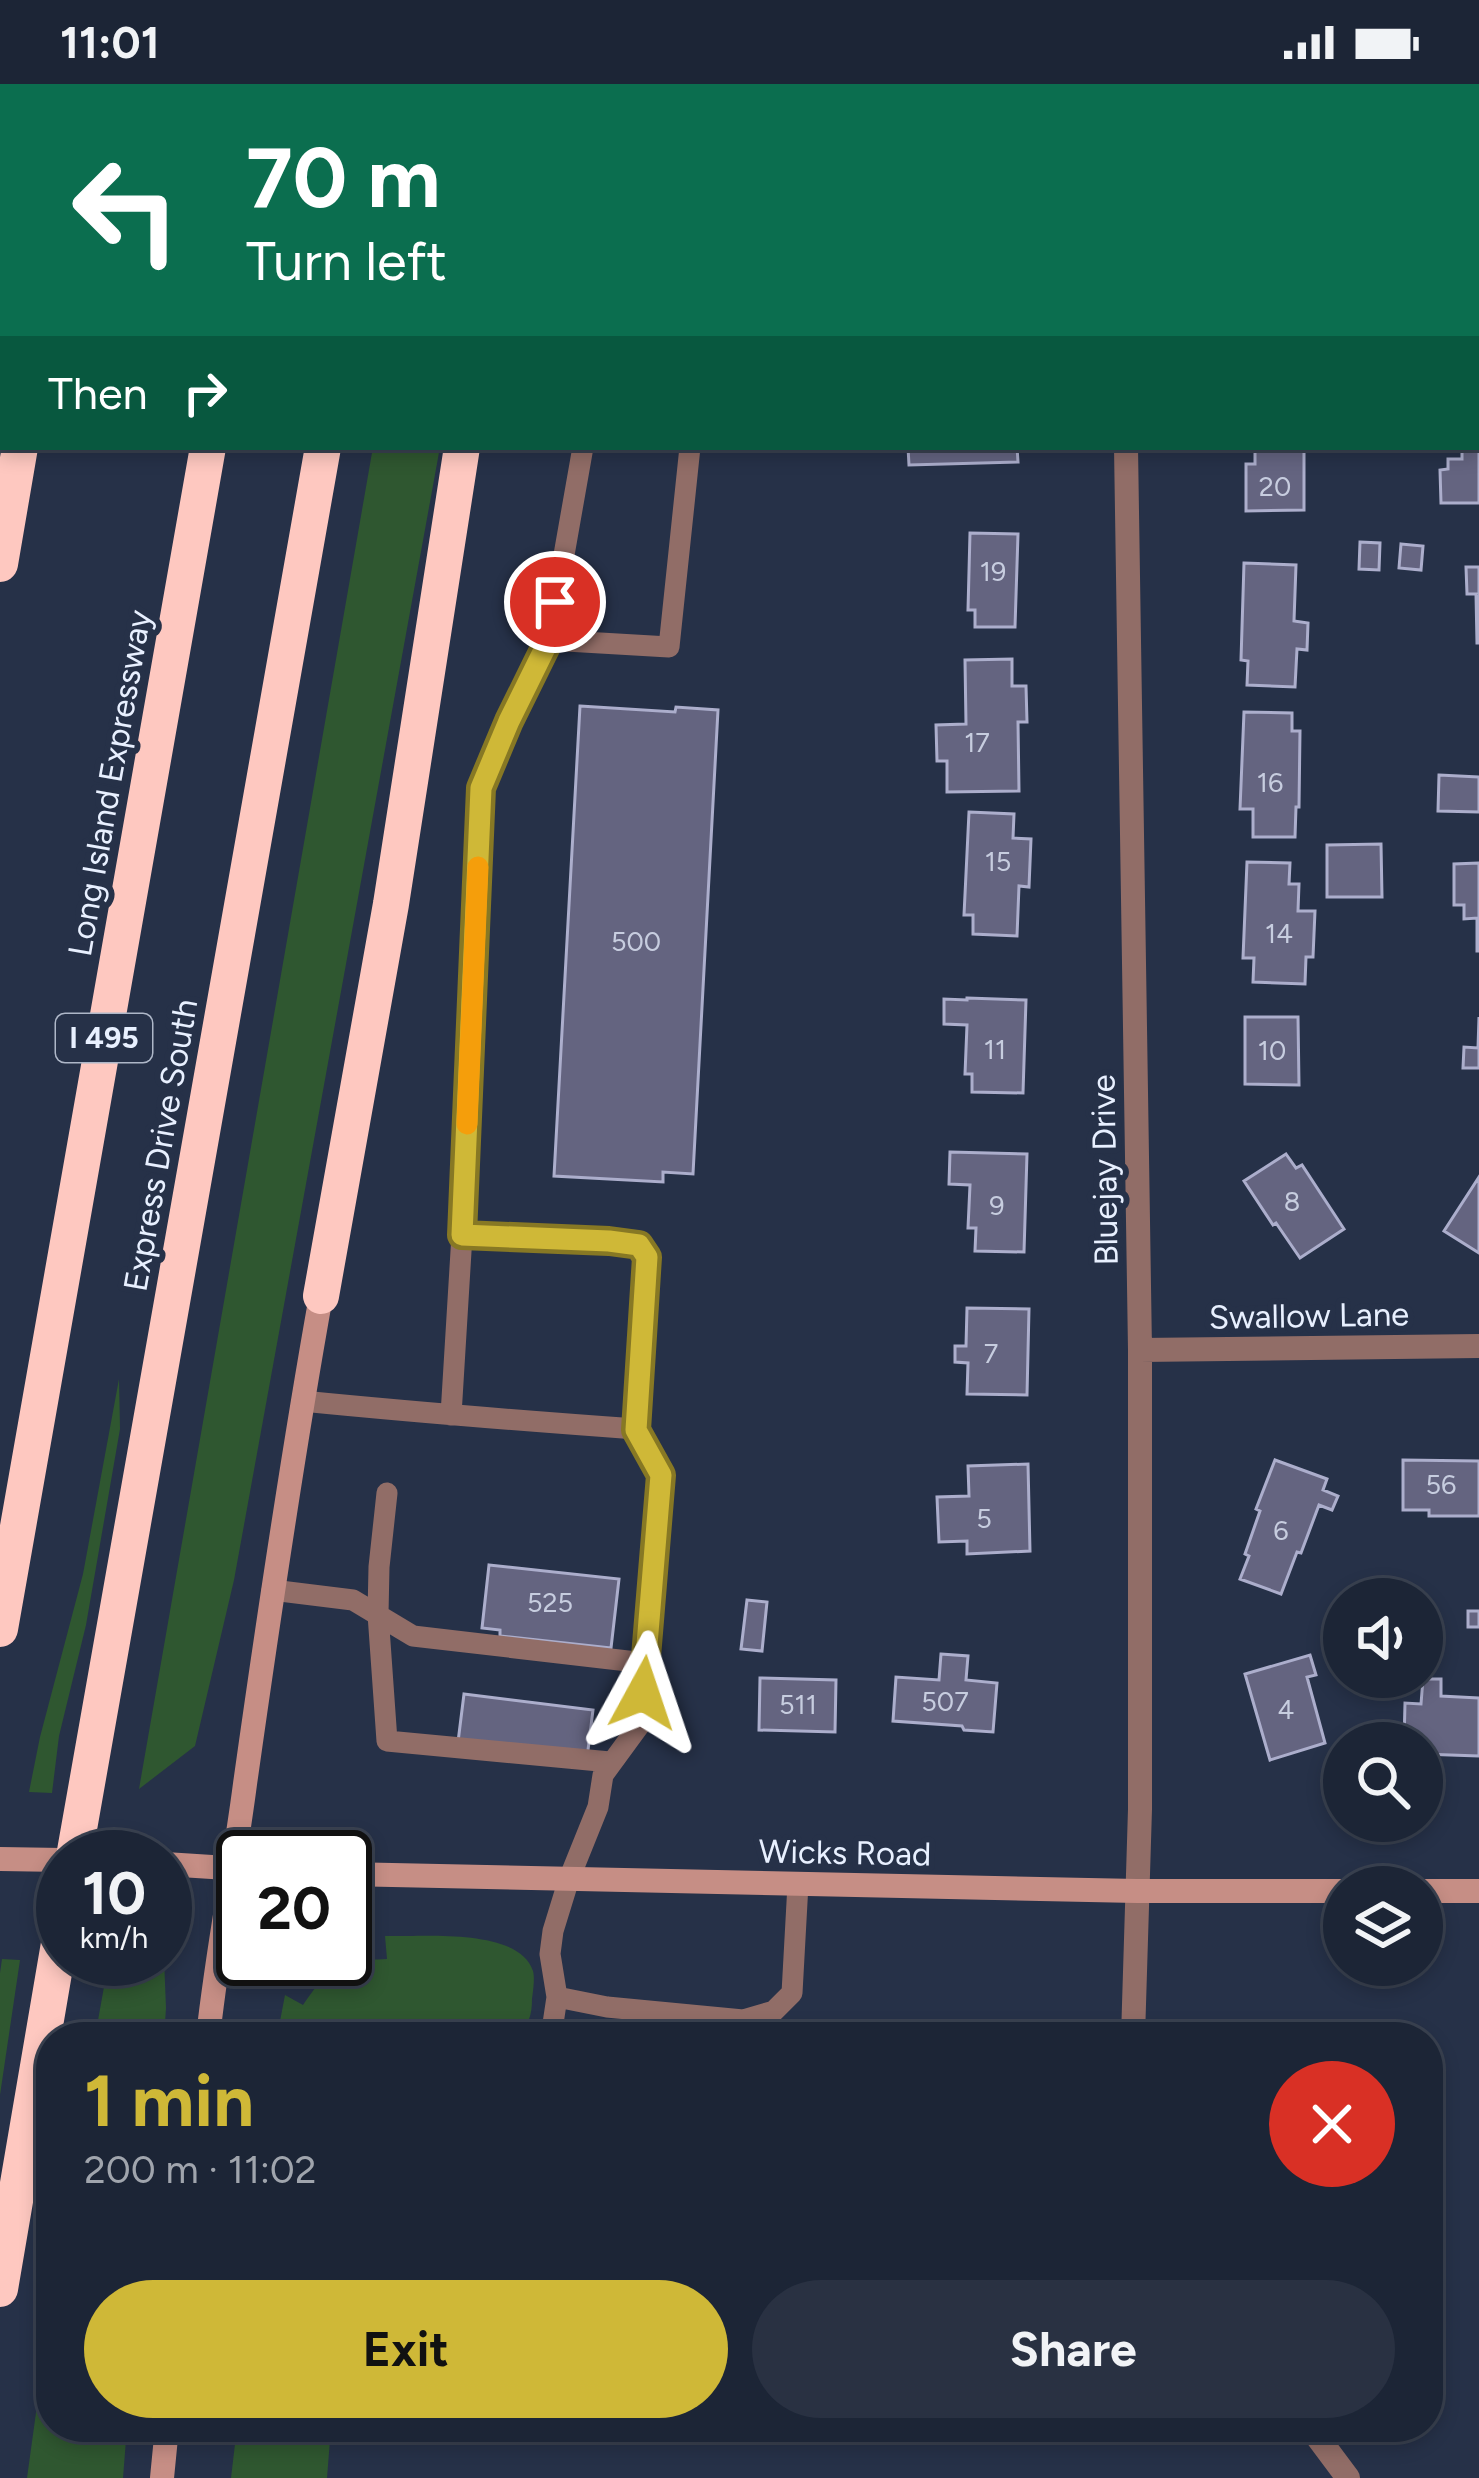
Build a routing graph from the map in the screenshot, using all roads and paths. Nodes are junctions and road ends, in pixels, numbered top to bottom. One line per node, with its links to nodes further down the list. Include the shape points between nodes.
1 (19, 450): 8 (highway)
2 (207, 450): 20 (highway, Long Island Expressway / I 495)
3 (322, 450): 23 (highway, Express Drive South)
4 (462, 450): 11 (highway)
5 (582, 450): 9 (lane)
6 (690, 450): 9 (lane, via 669,646)
7 (1126, 450): 13 (street, Bluejay Drive)
8 (0, 564)
9 (549, 640): 10 (lane, via 481,788)
10 (462, 1235): 15 (lane); 16 (lane, via 639,1245 647,1257)
11 (321, 1296): 14 (main road)
12 (1479, 1346): 13 (street, Swallow Lane)
13 (1140, 1350): 30 (street, Bluejay Drive)
14 (302, 1401): 15 (lane); 18 (main road)
15 (451, 1415): 16 (lane)
16 (636, 1430): 21 (lane, via 661,1475)
17 (387, 1493): 19 (lane)
18 (272, 1590): 19 (lane, via 353,1600); 24 (main road)
19 (378, 1614): 21 (lane, via 413,1636); 22 (lane, via 387,1742)
20 (0, 1629)
21 (645, 1663): 22 (lane, via 641,1723)
22 (610, 1762): 28 (lane)
23 (79, 1830)
24 (243, 1830)
25 (0, 1859): 26 (main road)
26 (36, 1860)
27 (372, 1875): 28 (main road, Wicks Road)
28 (569, 1879): 29 (main road, Wicks Road); 36 (lane, via 550,1954)
29 (797, 1884): 30 (main road, Wicks Road); 36 (lane, via 792,1993 774,2011 743,2020)
30 (1137, 1891): 31 (main road, Wicks Road); 40 (street, Bluejay Drive)
31 (1323, 1891)
32 (1443, 1891): 33 (main road)
33 (1479, 1891)
34 (216, 1962): 38 (main road)
35 (51, 1986): 37 (highway)
36 (557, 1997): 39 (lane)
37 (45, 2022)
38 (209, 2022)
39 (553, 2022)
40 (1133, 2022)
41 (36, 2075): 42 (highway)
42 (0, 2289)
43 (166, 2442): 45 (main road)
44 (1321, 2442): 46 (street)
45 (162, 2478)
46 (1348, 2478)

